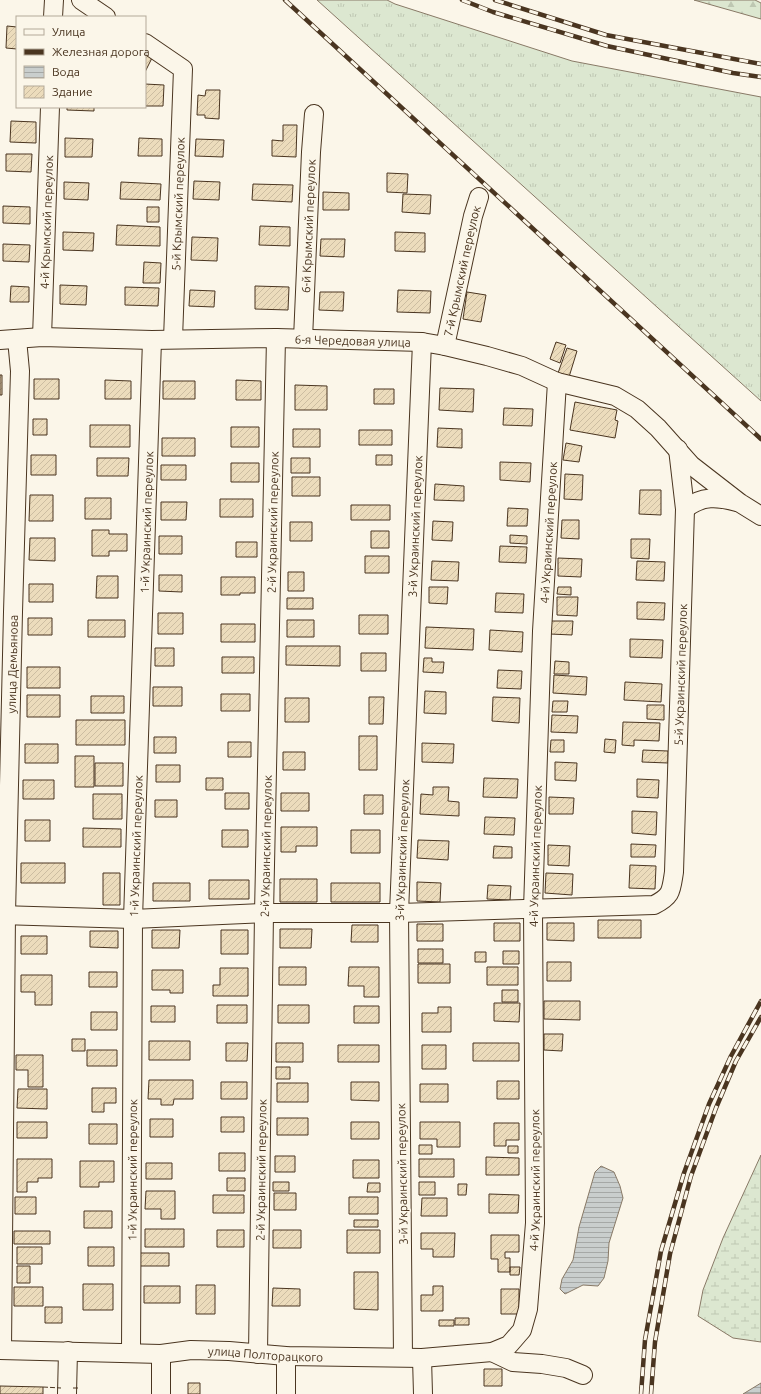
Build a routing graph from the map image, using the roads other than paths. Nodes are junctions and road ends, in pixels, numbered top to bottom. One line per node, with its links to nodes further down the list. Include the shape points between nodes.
1 (54, 0): 3 (street)
2 (81, 0): 4 (street)
3 (53, 16)
4 (105, 16)
5 (146, 44): 10 (street, 5-й Крымский переулок, via 183,69)
6 (50, 108): 9 (street, 4-й Крымский переулок)
7 (314, 114): 12 (street, 6-й Крымский переулок)
8 (479, 196): 16 (street, 7-й Крымский переулок)
9 (42, 337): 13 (street, 6-я Чередовая улица); 14 (street, 6-я Чередовая улица)
10 (173, 338): 11 (street, 6-я Чередовая улица); 14 (street, 6-я Чередовая улица)
11 (276, 338): 12 (street, 6-я Чередовая улица); 23 (street, 2-й Украинский переулок)
12 (303, 339): 15 (street, 6-я Чередовая улица)
13 (9, 340): 25 (street, улица Демьянова, via 20,371)
14 (152, 340): 26 (street, 1-й Украинский переулок)
15 (422, 342): 16 (street, 6-я Чередовая улица); 24 (street, 3-й Украинский переулок)
16 (445, 346): 17 (street, 6-я Чередовая улица, via 522,366)
17 (557, 382): 18 (street, 6-я Чередовая улица, via 615,396 637,409); 22 (street, 4-й Украинский переулок, via 542,631)
18 (678, 449): 19 (street, 6-я Чередовая улица, via 691,464); 20 (street, 5-й Украинский переулок)
19 (740, 502): 20 (street, via 720,497 700,499); 21 (street, 6-я Чередовая улица)
20 (685, 509): 22 (street, 5-й Украинский переулок, via 672,889 665,900 654,905)
21 (761, 516)
22 (533, 909): 24 (street); 27 (street, 4-й Украинский переулок, via 536,1222 528,1309)
23 (264, 913): 24 (street); 26 (street); 33 (street, 2-й Украинский переулок)
24 (399, 913): 35 (street, 3-й Украинский переулок)
25 (3, 915): 26 (street); 28 (street, улица Демьянова)
26 (133, 919): 31 (street, 1-й Украинский переулок)
27 (522, 1330): 30 (street, улица Полторацкого, via 509,1345)
28 (1, 1350): 29 (street, улица Полторацкого)
29 (68, 1351): 31 (street, улица Полторацкого); 38 (street)
30 (492, 1352): 36 (street, улица Полторацкого); 37 (street, via 513,1362 566,1368)
31 (131, 1353): 32 (street, улица Полторацкого)
32 (161, 1354): 33 (street, улица Полторацкого, via 192,1350); 39 (street)
33 (258, 1354): 34 (street, улица Полторацкого)
34 (286, 1356): 35 (street, улица Полторацкого); 40 (street)
35 (403, 1358): 36 (street, улица Полторацкого)
36 (422, 1358): 41 (street)
37 (584, 1375)
38 (67, 1394)
39 (161, 1394)
40 (286, 1394)
41 (423, 1394)

